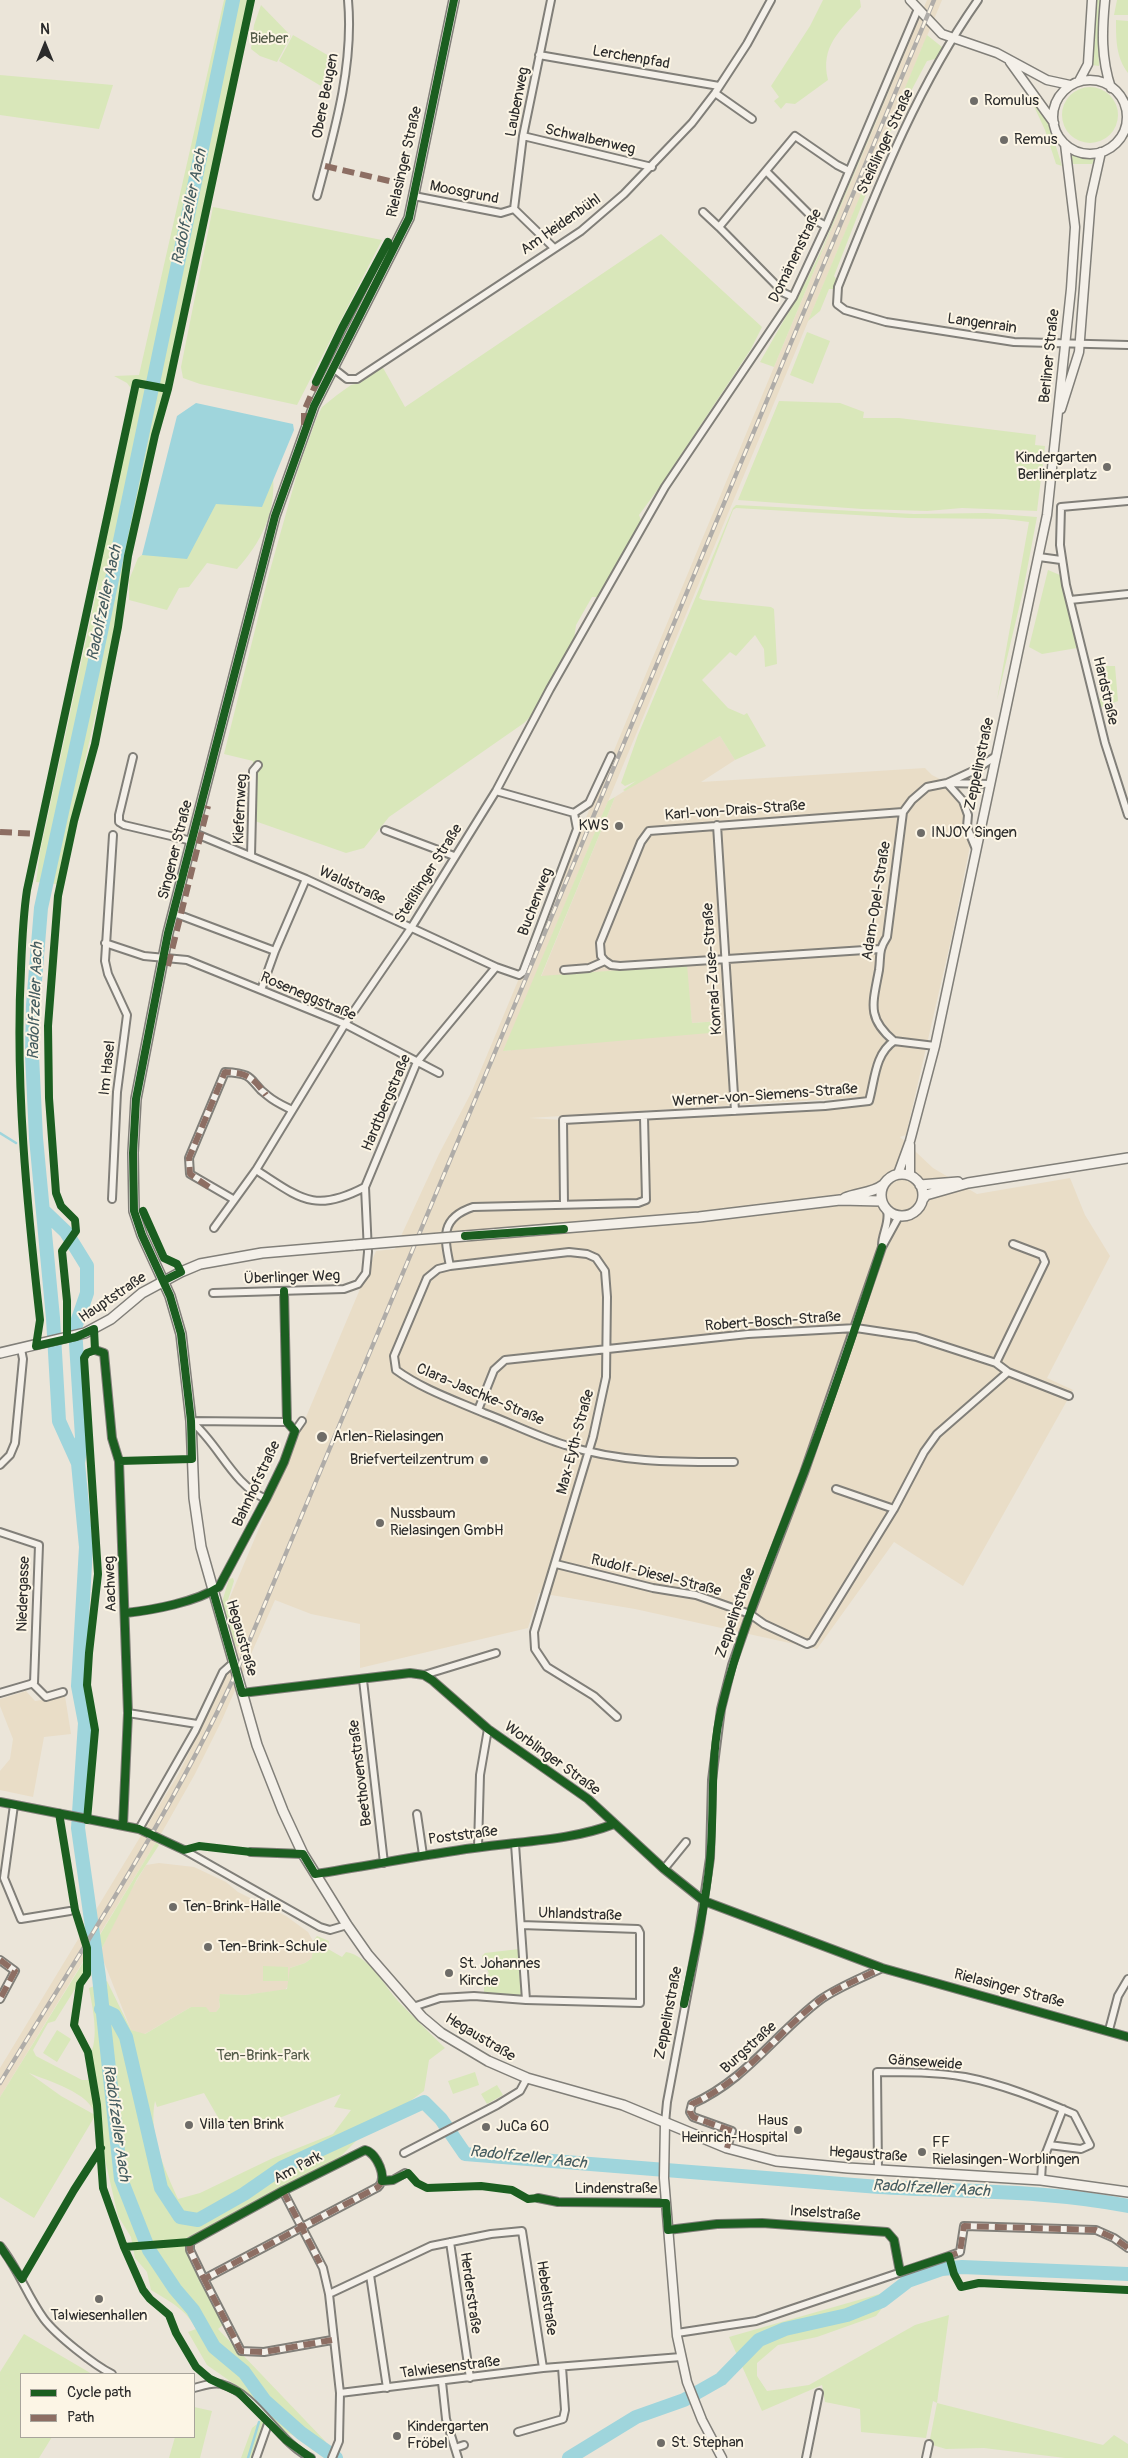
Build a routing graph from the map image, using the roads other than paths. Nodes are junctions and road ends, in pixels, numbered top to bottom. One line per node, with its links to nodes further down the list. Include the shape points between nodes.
1 (348, 0): 29 (street, Obere Beugen, via 350,33 343,86)
2 (454, 0): 30 (main road, Rielasinger Straße)
3 (551, 0): 11 (street, Laubenweg)
4 (771, 0): 15 (street, Am Heidenbühl)
5 (910, 0): 9 (street)
6 (978, 0): 10 (street, Steißlinger Straße)
7 (1092, 0): 13 (street, via 1088,64)
8 (1105, 0): 16 (street, via 1102,30 1104,66)
9 (918, 9): 10 (street, via 935,29); 27 (street, Domänenstraße)
10 (951, 38): 12 (street, via 998,53); 37 (street, Steißlinger Straße, via 898,138 838,287)
11 (539, 55): 15 (street, Lerchenpfad); 22 (street, Laubenweg)
12 (1009, 61): 14 (street, via 1047,80); 21 (street)
13 (1079, 81): 14 (street); 16 (street, via 1095,81)
14 (1070, 85): 21 (street, via 1054,110)
15 (719, 86): 17 (street, Am Heidenbühl)
16 (1111, 88): 18 (street)
17 (715, 93): 20 (street); 26 (street, Am Heidenbühl)
18 (1120, 96): 19 (street); 23 (street, via 1127,117)
19 (1128, 101)
20 (752, 119)
21 (1054, 123): 24 (street)
22 (523, 136): 26 (street, Schwalbenweg); 31 (street, Laubenweg)
23 (1124, 136): 25 (street)
24 (1065, 144): 25 (street, via 1082,153); 38 (street, Berliner Straße, via 1075,227)
25 (1101, 152): 39 (street, Berliner Straße, via 1092,198)
26 (652, 167): 35 (street, Am Heidenbühl, via 600,216)
27 (849, 171): 28 (street, via 795,136); 33 (street, Domänenstraße)
28 (767, 172): 33 (street, via 815,220); 34 (street)
29 (317, 196)
30 (414, 196): 31 (street, Moosgrund, via 501,213); 41 (main road, Rielasinger Straße, via 409,218)
31 (514, 209): 35 (street, Moosgrund)
32 (703, 212): 34 (street)
33 (826, 226): 36 (street, Domänenstraße)
34 (719, 227): 36 (street, via 784,293)
35 (553, 247): 41 (street, Am Heidenbühl, via 357,379 347,379)
36 (792, 297): 45 (street, Domänenstraße, via 665,487)
37 (837, 304): 38 (street, Langenrain, via 845,310 906,326 1014,342)
38 (1064, 344): 39 (street, Langenrain); 42 (street, Berliner Straße)
39 (1080, 344): 40 (street, Langenrain); 42 (street, Berliner Straße)
40 (1128, 344)
41 (332, 368): 43 (main road, Rielasinger Straße)
42 (1058, 420): 46 (street, Zeppelinstraße)
43 (304, 430): 63 (main road, Singener Straße, via 275,516)
44 (1128, 501): 47 (street, Hardstraße, via 1061,507)
45 (646, 521): 56 (street, Steißlinger Straße)
46 (1039, 556): 47 (street); 51 (street, Zeppelinstraße)
47 (1061, 560): 49 (street, Hardstraße)
48 (1128, 594): 49 (street)
49 (1070, 600): 59 (street, Hardstraße, via 1106,748)
50 (611, 756): 58 (street, via 589,803)
51 (996, 756): 54 (street, via 975,770); 55 (street, Zeppelinstraße)
52 (133, 758): 63 (street, Waldstraße, via 119,822)
53 (258, 765): 65 (street, Kiefernweg, via 253,771)
54 (947, 782): 55 (street); 57 (street, via 927,787); 64 (street, via 963,801 968,815 967,827)
55 (990, 784): 64 (street, Zeppelinstraße)
56 (496, 791): 58 (street); 66 (street, Steißlinger Straße)
57 (904, 812): 60 (street, Karl-von-Drais-Straße); 71 (street, Adam-Opel-Straße, via 887,937)
58 (574, 814): 76 (street, Buchenweg, via 577,830 523,972 516,975)
59 (1128, 815)
60 (717, 825): 74 (street, Konrad-Zuse-Straße); 75 (street, Karl-von-Drais-Straße, via 653,830 646,835 600,943)
61 (384, 830): 66 (street)
62 (113, 835): 70 (street, Im Hasel)
63 (193, 837): 65 (street, Waldstraße); 68 (main road, Singener Straße)
64 (976, 849): 81 (street, Zeppelinstraße)
65 (251, 856): 67 (street, Waldstraße)
66 (454, 856): 69 (street, Steißlinger Straße)
67 (306, 878): 69 (street, Waldstraße); 72 (street)
68 (174, 913): 72 (street); 73 (main road, Singener Straße)
69 (411, 928): 76 (street, Waldstraße); 79 (street, Steißlinger Straße)
70 (105, 943): 73 (street); 96 (street, Im Hasel, via 108,974 127,1015 117,1092)
71 (880, 948): 74 (street); 80 (street, Adam-Opel-Straße, via 873,1007 880,1029)
72 (275, 951): 78 (street)
73 (162, 959): 78 (street, Roseneggstraße, via 187,960); 109 (main road, Singener Straße, via 136,1099 132,1194 142,1235)
74 (725, 959): 75 (street, via 620,966); 85 (street, Konrad-Zuse-Straße)
75 (605, 961): 77 (street, via 589,968)
76 (496, 967): 82 (street, Hardtbergstraße)
77 (564, 970)
78 (261, 990): 79 (street, Roseneggstraße)
79 (345, 1024): 82 (street, Roseneggstraße); 84 (street, Steißlinger Straße)
80 (894, 1041): 81 (street); 85 (street, Werner-von-Siemens-Straße, via 881,1053 870,1101)
81 (935, 1046): 87 (street, Zeppelinstraße)
82 (416, 1062): 83 (street, Roseneggstraße); 95 (street, Hardtbergstraße)
83 (439, 1073)
84 (292, 1110): 89 (street, Steißlinger Straße); 98 (street, via 266,1095 252,1077 225,1072 189,1158 190,1174)
85 (735, 1111): 86 (street, Werner-von-Siemens-Straße)
86 (644, 1117): 101 (street, Werner-von-Siemens-Straße, via 563,1120); 101 (street, via 646,1200 638,1203)
87 (910, 1141): 90 (street, Zeppelinstraße); 91 (street, Zeppelinstraße)
88 (1128, 1158): 92 (main road)
89 (256, 1170): 95 (street, via 295,1194 316,1202 334,1201); 98 (street, Steißlinger Straße)
90 (898, 1174): 91 (main road); 94 (main road)
91 (910, 1176): 93 (main road)
92 (968, 1183): 93 (main road); 97 (main road, via 926,1195)
93 (920, 1184): 97 (main road)
94 (883, 1185): 99 (main road); 100 (main road)
95 (365, 1187): 108 (street, Hardtbergstraße)
96 (112, 1199)
97 (923, 1199): 103 (main road, via 914,1212)
98 (233, 1200): 104 (street, Steißlinger Straße)
99 (840, 1200): 100 (main road); 109 (main road, Hauptstraße, bridge, via 718,1215 298,1250 216,1260)
100 (881, 1201): 102 (main road)
101 (564, 1204): 107 (street, via 473,1207 462,1211 453,1218 444,1237)
102 (888, 1211): 103 (main road); 106 (street, Zeppelinstraße)
103 (899, 1216): 106 (street, Zeppelinstraße)
104 (214, 1228)
105 (1013, 1244): 117 (street, via 1042,1255 1045,1262)
106 (882, 1247): 112 (street, Zeppelinstraße)
107 (450, 1266): 114 (street, Max-Eyth-Straße, via 569,1252 596,1258 605,1271); 120 (street, Clara-Jaschke-Straße, via 438,1269 427,1278 394,1356 396,1370 421,1385)
108 (366, 1273): 110 (street, Überlinger Weg, via 358,1284 344,1289)
109 (163, 1281): 113 (main road, Hauptstraße, via 94,1329 76,1337); 121 (main road, Hegaustraße, via 182,1334)
110 (284, 1291): 111 (street, Überlinger Weg); 123 (street)
111 (213, 1293)
112 (856, 1328): 114 (street, Robert-Bosch-Straße, via 748,1334); 117 (street, Robert-Bosch-Straße, via 916,1337); 135 (street, Zeppelinstraße)
113 (21, 1349): 116 (main road, Hauptstraße); 127 (street, via 23,1359 15,1443 10,1455)
114 (607, 1349): 120 (street, Robert-Bosch-Straße, via 505,1360 494,1370); 125 (street, Max-Eyth-Straße, via 606,1377)
115 (95, 1350): 134 (street, Aachweg, via 104,1353 112,1438 119,1461)
116 (0, 1353)
117 (996, 1363): 118 (street, Robert-Bosch-Straße)
118 (1008, 1372): 119 (street, Robert-Bosch-Straße); 130 (street, Rudolf-Diesel-Straße, via 937,1434)
119 (1069, 1396)
120 (478, 1410): 125 (street, Clara-Jaschke-Straße, via 564,1445)
121 (190, 1421): 123 (street); 129 (street, Bahnhofstraße, via 202,1430 252,1493); 133 (main road, Hegaustraße, via 194,1498)
122 (302, 1421): 124 (street, Bahnhofstraße)
123 (287, 1422): 124 (street, Bahnhofstraße)
124 (295, 1431): 129 (street, Bahnhofstraße)
125 (588, 1451): 126 (street, Clara-Jaschke-Straße, via 637,1461); 132 (street, Max-Eyth-Straße)
126 (734, 1462)
127 (0, 1465)
128 (836, 1489): 130 (street)
129 (266, 1499): 133 (street, Bahnhofstraße, via 224,1582)
130 (894, 1510): 135 (street, Rudolf-Diesel-Straße, via 812,1642 807,1644)
131 (0, 1532): 140 (street, Niedergasse, via 39,1545)
132 (556, 1564): 135 (street, Rudolf-Diesel-Straße, via 696,1595); 145 (street, Max-Eyth-Straße, via 534,1632 535,1650 547,1667 594,1696)
133 (213, 1591): 134 (street, Hegaustraße); 137 (main road, Hegaustraße)
134 (126, 1613): 144 (street, Aachweg)
135 (750, 1614): 163 (street, Zeppelinstraße, via 721,1710 712,1780 710,1858)
136 (496, 1653): 138 (street)
137 (233, 1663): 143 (main road, Hegaustraße); 146 (street, via 223,1672)
138 (424, 1675): 139 (street, via 410,1673); 147 (street, Worblinger Straße)
139 (363, 1680): 143 (street); 160 (street, Beethovenstraße)
140 (32, 1683): 141 (street, via 46,1697); 142 (street)
141 (64, 1692)
142 (0, 1693)
143 (242, 1693): 158 (main road, Hegaustraße, via 260,1753)
144 (128, 1713): 146 (street); 152 (street, Aachweg)
145 (617, 1716)
146 (198, 1724): 153 (street)
147 (488, 1730): 151 (street, Worblinger Straße, via 588,1799); 156 (street, via 480,1775)
148 (0, 1802): 149 (street)
149 (14, 1805): 152 (street); 164 (street, via 4,1878 21,1920)
150 (417, 1814): 159 (street, Poststraße)
151 (614, 1824): 155 (street, Poststraße, via 598,1830); 161 (street, Worblinger Straße)
152 (123, 1825): 153 (street)
153 (139, 1829): 165 (street, via 299,1912 320,1927 330,1930)
154 (686, 1842): 161 (street)
155 (515, 1844): 156 (street, Poststraße); 166 (street)
156 (478, 1847): 159 (street, Poststraße)
157 (251, 1852): 158 (street)
158 (303, 1854): 162 (main road, Hegaustraße)
159 (423, 1855): 160 (street, Poststraße)
160 (384, 1864): 162 (street, Poststraße)
161 (664, 1869): 163 (street, Worblinger Straße)
162 (315, 1874): 165 (main road, Hegaustraße)
163 (704, 1901): 168 (street, Worblinger Straße); 177 (street, Zeppelinstraße)
164 (70, 1911)
165 (347, 1925): 172 (main road, Hegaustraße)
166 (521, 1925): 171 (street); 171 (street, Uhlandstraße, via 638,1929 640,1933 640,2003)
167 (0, 1960): 170 (street, via 15,1971)
168 (882, 1968): 173 (street, Rielasinger Straße); 179 (street, Burgstraße, via 821,2000 738,2076 720,2090 692,2104 690,2112 694,2117 732,2131)
169 (1128, 1979): 173 (street, via 1118,1996)
170 (0, 2000)
171 (526, 2000): 172 (street, via 474,1996 440,1998)
172 (413, 2007): 175 (main road, Hegaustraße, via 441,2033 488,2061)
173 (1109, 2030): 174 (street, Rielasinger Straße)
174 (1128, 2037)
175 (527, 2078): 177 (main road, Hegaustraße, via 623,2105); 180 (street, Hegaustraße, via 520,2091)
176 (1063, 2109): 178 (street); 178 (street, Gänseweide, via 1079,2120 1090,2145 1081,2149); 181 (street, Gänseweide, via 1014,2090 965,2077 877,2072)
177 (665, 2123): 179 (main road, Hegaustraße); 188 (street, Lindenstraße)
178 (1049, 2145): 183 (street, via 1042,2164)
179 (727, 2148): 181 (main road, Hegaustraße, via 776,2161)
180 (404, 2153)
181 (878, 2170): 183 (main road, Hegaustraße)
182 (405, 2173): 184 (street)
183 (1041, 2180): 186 (main road, Hegaustraße)
184 (382, 2181): 185 (street, Am Park, via 374,2156 365,2150); 189 (street, via 378,2187)
185 (282, 2191): 189 (street, Am Park); 196 (street, Am Park, via 190,2242 190,2250)
186 (1128, 2192)
187 (538, 2198): 188 (street, Lindenstraße, via 558,2202)
188 (666, 2203): 190 (street, Lindenstraße)
189 (301, 2227): 196 (street); 197 (street, Am Park, via 320,2262)
190 (668, 2230): 194 (street, Inselstraße, via 762,2223 887,2232 894,2240); 198 (street, Lindenstraße)
191 (450, 2242): 195 (street, via 431,2246); 202 (street, Hebelstraße, via 522,2231); 204 (street, Herderstraße)
192 (0, 2246): 203 (street, via 44,2319 58,2334)
193 (1128, 2248): 194 (street, via 1096,2230 964,2226 960,2252)
194 (900, 2272): 198 (street, via 756,2321)
195 (370, 2275): 197 (street); 207 (street)
196 (204, 2278): 199 (street, via 241,2351 264,2352)
197 (329, 2294): 199 (street, Am Park)
198 (677, 2334): 200 (street, Lindenstraße)
199 (332, 2340): 208 (street, Am Park)
200 (681, 2357): 201 (street, Talwiesenstraße); 219 (street, Lindenstraße, via 702,2420)
201 (562, 2367): 202 (street, Talwiesenstraße); 211 (street, via 563,2419)
202 (543, 2368): 204 (street, Talwiesenstraße)
203 (111, 2373)
204 (470, 2378): 205 (street, Talwiesenstraße)
205 (442, 2382): 207 (street, Talwiesenstraße); 214 (street, via 446,2419)
206 (195, 2388): 210 (street, via 219,2384 238,2392)
207 (387, 2388): 208 (street, Talwiesenstraße)
208 (340, 2393): 217 (street, Am Park, via 340,2434)
209 (819, 2393): 220 (street)
210 (269, 2421): 215 (street); 216 (street, via 286,2440)
211 (518, 2432)
212 (929, 2444): 221 (street)
213 (464, 2445): 214 (street)
214 (455, 2448): 218 (street)
215 (256, 2458)
216 (311, 2458)
217 (332, 2458)
218 (458, 2458)
219 (722, 2458)
220 (806, 2458)
221 (926, 2458)

